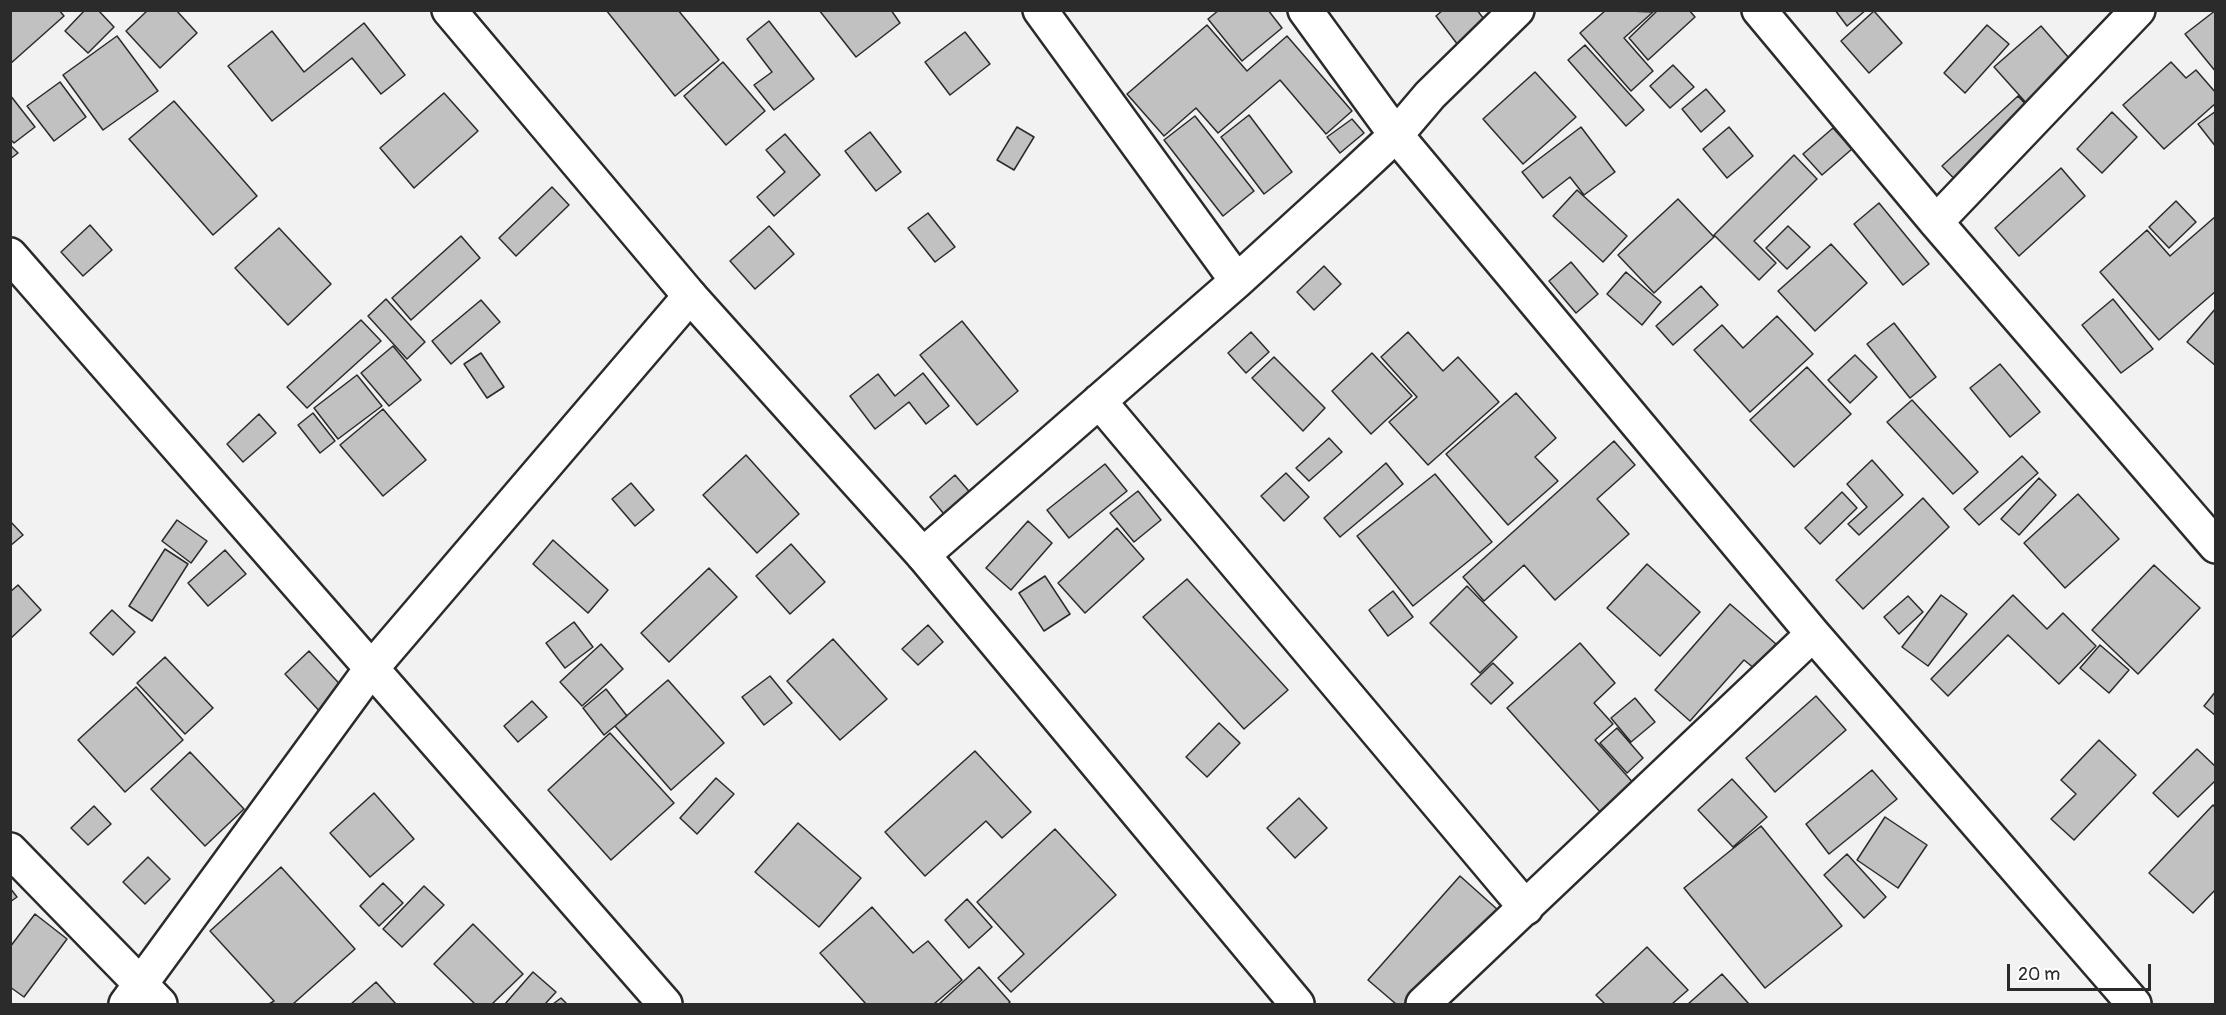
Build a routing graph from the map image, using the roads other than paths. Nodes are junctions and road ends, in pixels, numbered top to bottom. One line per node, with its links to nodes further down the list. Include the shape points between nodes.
1 (449, 10): 11 (street)
2 (1040, 10): 10 (street)
3 (1305, 10): 7 (street)
4 (1517, 10): 7 (street, via 1430,95)
5 (1760, 10): 8 (street)
6 (2138, 10): 8 (street)
7 (1396, 135): 10 (street); 15 (street)
8 (1936, 222): 13 (street)
9 (14, 268): 16 (street)
10 (1237, 281): 12 (street)
11 (690, 296): 14 (street); 16 (street)
12 (1099, 401): 14 (street); 18 (street)
13 (2216, 546)
14 (923, 555): 21 (street)
15 (1813, 634): 18 (street); 23 (street)
16 (371, 669): 19 (street); 20 (street)
17 (10, 850): 19 (street)
18 (1526, 908): 22 (street)
19 (142, 998)
20 (665, 1005)
21 (1297, 1005)
22 (1423, 1005)
23 (2134, 1005)

